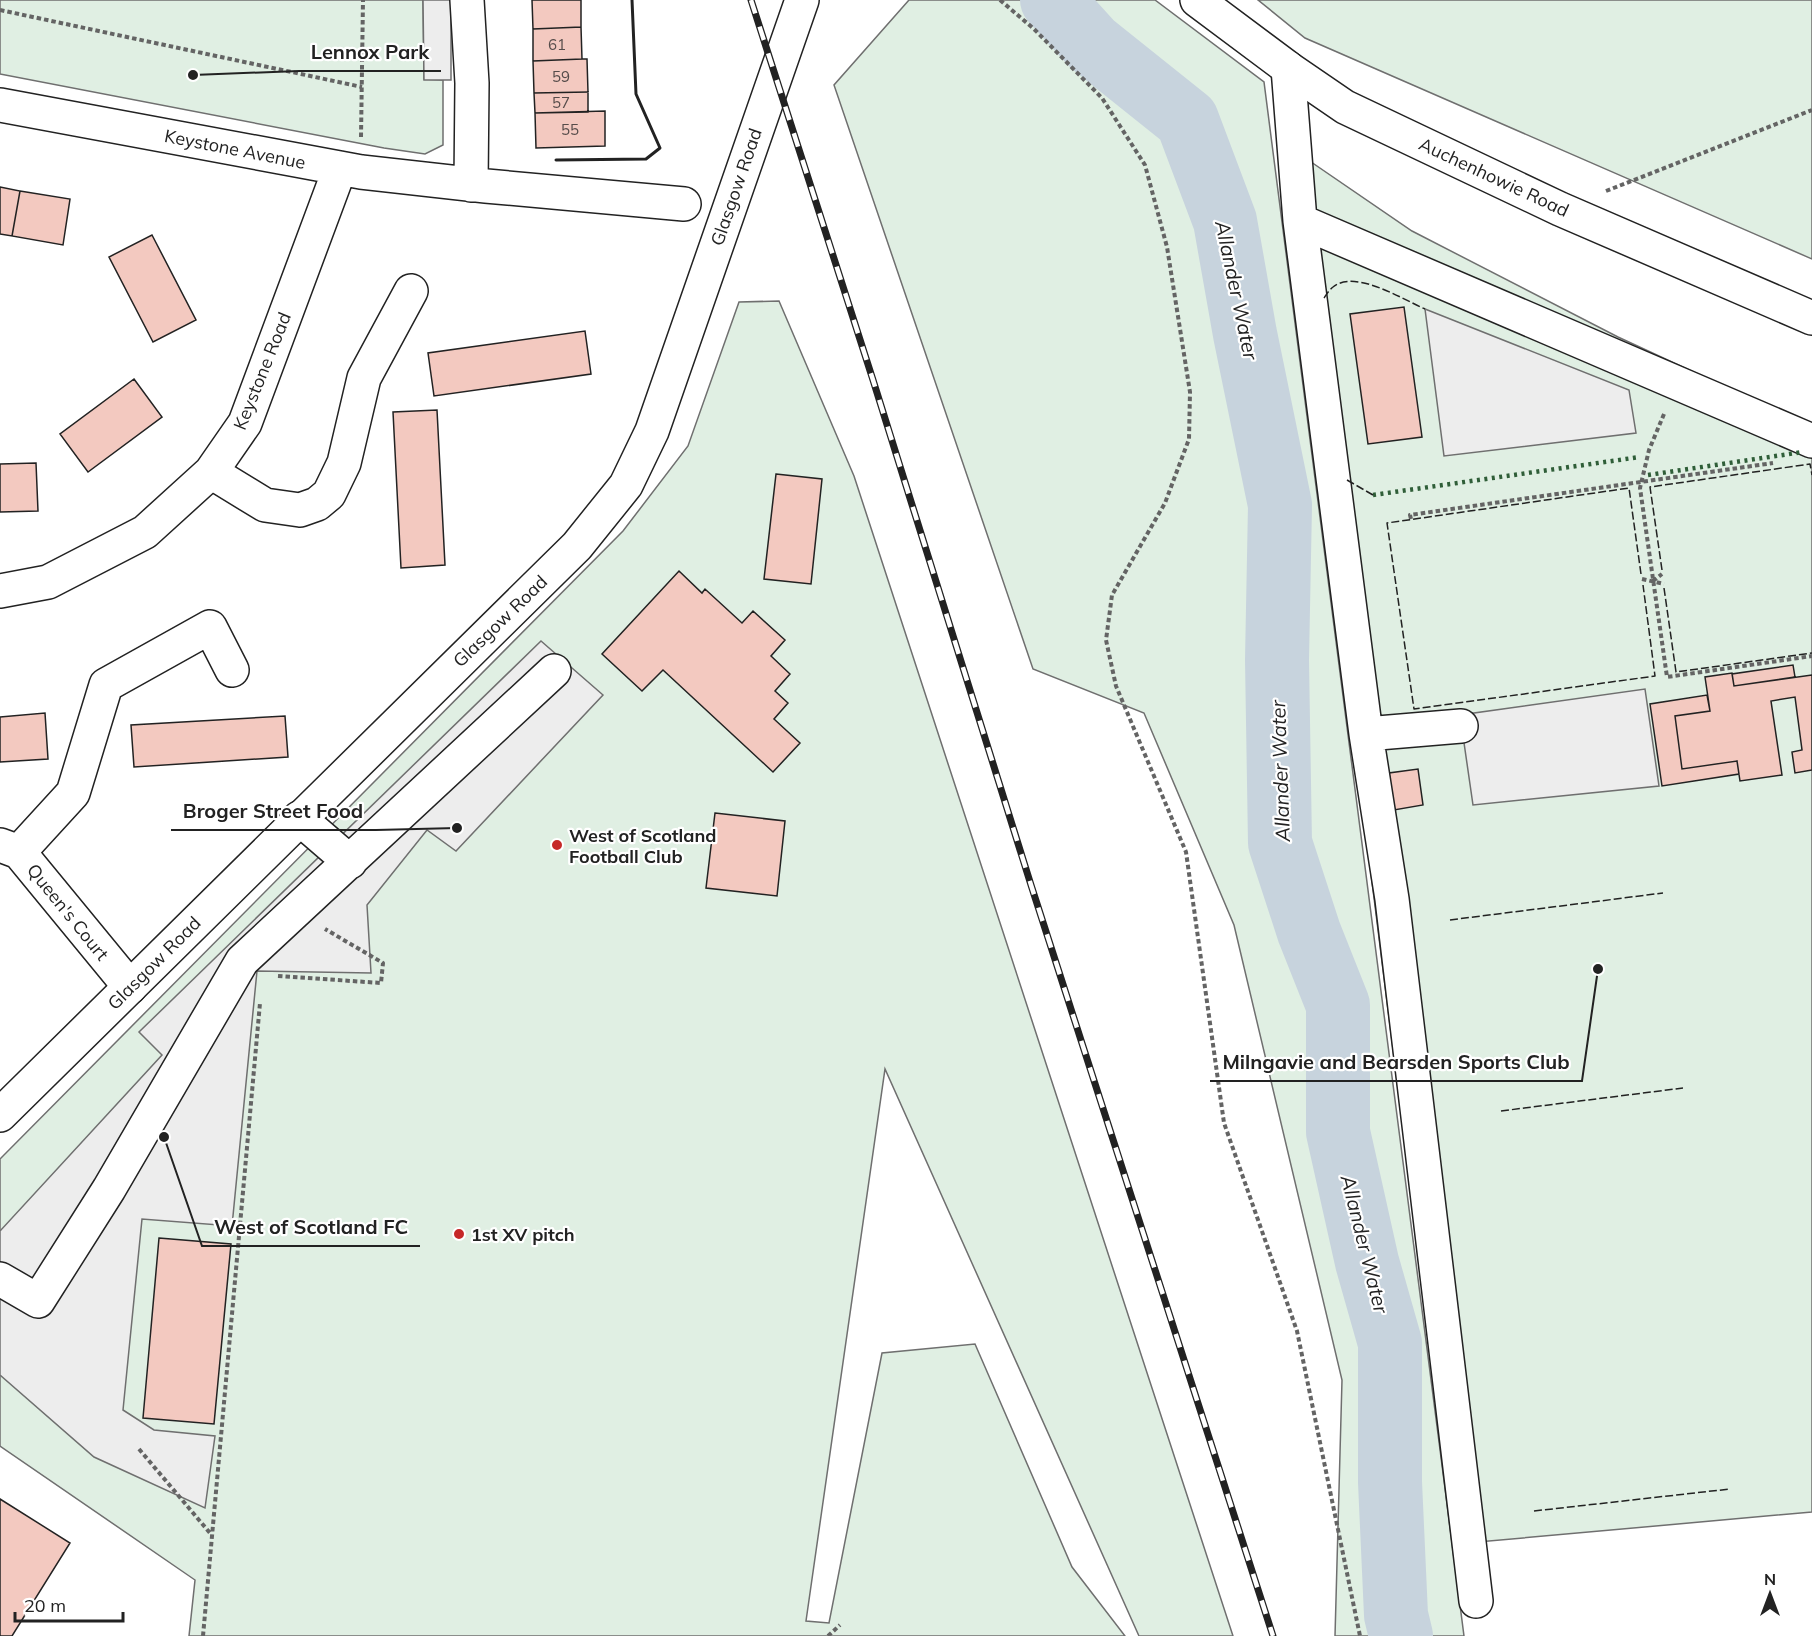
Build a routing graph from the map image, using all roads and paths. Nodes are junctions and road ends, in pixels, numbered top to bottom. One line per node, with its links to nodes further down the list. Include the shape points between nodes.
1 (363, 0): 8 (path)
2 (467, 0): 12 (main road, via 472,83)
3 (802, 0): 34 (main road, Glasgow Road, via 652,431 626,485 577,546)
4 (1000, 0): 49 (path, via 1102,98 1145,165 1167,247 1190,392 1189,439 1165,503 1112,596 1106,640 1116,686 1186,852 1224,1123 1297,1331)
5 (1197, 0): 7 (main road, Auchenhowie Road)
6 (0, 10): 8 (path)
7 (1288, 68): 15 (main road); 17 (main road, Auchenhowie Road, via 1345,108 1560,209)
8 (362, 87): 11 (path)
9 (0, 105): 11 (main road, Keystone Avenue)
10 (1812, 110): 13 (path)
11 (351, 170): 12 (main road, Keystone Avenue); 21 (main road, Keystone Road, via 245,423)
12 (471, 184): 14 (main road, Keystone Avenue)
13 (1603, 192)
14 (684, 204)
15 (1300, 221): 18 (main road); 33 (main road)
16 (411, 291): 21 (main road, via 364,378 344,462 329,494 300,510 265,505)
17 (1812, 318)
18 (1812, 441)
19 (1652, 443): 22 (path)
20 (1778, 463): 22 (path)
21 (211, 472): 28 (main road, Keystone Road, via 145,532 48,582)
22 (1640, 483): 23 (path, via 1410,515); 26 (path)
23 (1411, 519)
24 (1662, 574): 26 (path)
25 (1642, 579): 26 (path)
26 (1653, 581): 27 (path); 29 (path, via 1666,677)
27 (1664, 584)
28 (0, 591)
29 (1812, 656)
30 (232, 670): 35 (main road, via 210,627 106,685 73,793)
31 (554, 671): 36 (main road)
32 (1461, 726): 33 (main road)
33 (1366, 735): 45 (main road, via 1392,899)
34 (299, 818): 36 (main road); 39 (main road, Glasgow Road)
35 (10, 848): 39 (main road, Queen's Court)
36 (350, 862): 37 (main road)
37 (295, 912): 38 (path, via 383,963 381,983); 42 (main road, via 242,961 110,1189 38,1301)
38 (274, 976)
39 (130, 987): 41 (main road, Glasgow Road)
40 (260, 999): 44 (path)
41 (0, 1115)
42 (0, 1279)
43 (139, 1449): 44 (path)
44 (211, 1534): 47 (path)
45 (1476, 1601)
46 (840, 1625): 48 (path)
47 (203, 1636)
48 (828, 1636)
49 (1360, 1636)

